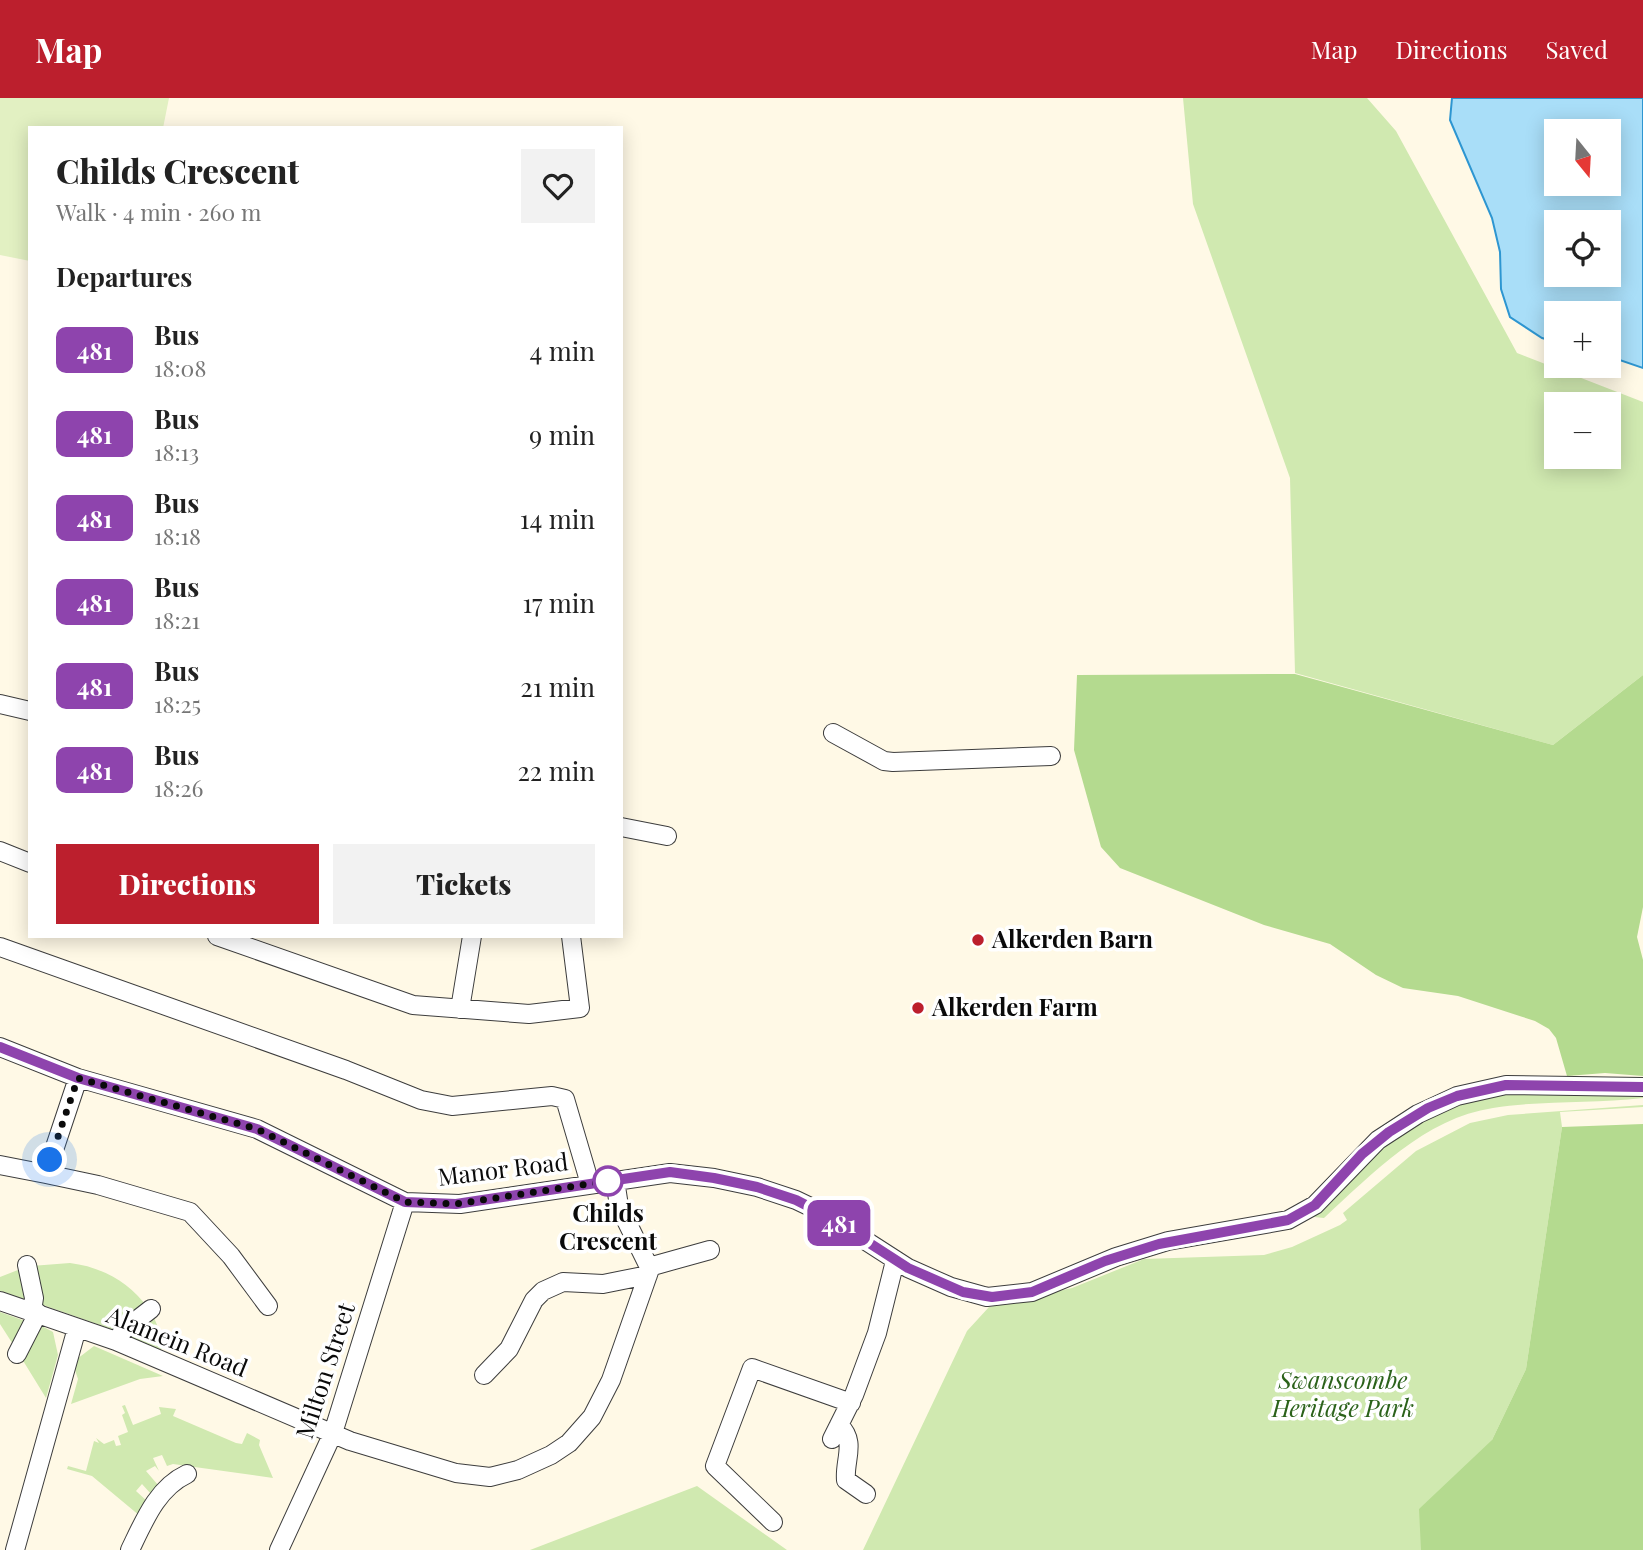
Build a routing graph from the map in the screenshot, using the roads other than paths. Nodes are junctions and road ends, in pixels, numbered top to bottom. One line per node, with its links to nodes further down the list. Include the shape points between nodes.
1 (0, 704): 2 (street)
2 (28, 710)
3 (833, 733): 4 (street, via 893,762)
4 (1051, 756)
5 (623, 827): 6 (street)
6 (667, 836)
7 (0, 851): 8 (street)
8 (28, 862)
9 (223, 938): 13 (street, via 399,1002)
10 (472, 938): 13 (street)
11 (571, 938): 13 (street, via 580,1008 528,1014)
12 (0, 947): 20 (street, via 421,1100 452,1106 552,1096 565,1099)
13 (460, 1009)
14 (0, 1047): 15 (street, Manor Road)
15 (78, 1078): 18 (street); 21 (street, Manor Road, via 257,1129)
16 (1643, 1087): 23 (street, Manor Road, via 1506,1085 1457,1096 1378,1140 1321,1199 1294,1218 1147,1247 1025,1294 969,1293)
17 (0, 1165): 18 (street)
18 (46, 1174): 27 (street, via 190,1212)
19 (615, 1180): 20 (street, Manor Road); 23 (street, Manor Road, via 670,1172 767,1190 821,1212); 25 (street, via 619,1206)
20 (590, 1184): 21 (street, Manor Road, via 456,1204)
21 (405, 1202): 35 (street, Milton Street)
22 (710, 1250): 25 (street)
23 (895, 1261): 34 (street, via 877,1333)
24 (27, 1265): 29 (street)
25 (649, 1271): 33 (street, via 603,1284 563,1282 543,1291 509,1349); 35 (street, via 599,1407 569,1443 544,1459 496,1476 474,1477)
26 (0, 1301): 29 (street, Alamein Road)
27 (268, 1306)
28 (151, 1309): 31 (street)
29 (35, 1312): 30 (street, Alamein Road); 32 (street)
30 (77, 1328): 31 (street, Alamein Road); 39 (street)
31 (116, 1341): 35 (street, Alamein Road)
32 (17, 1354)
33 (484, 1375)
34 (851, 1403): 37 (street, via 836,1432 846,1431 846,1480); 38 (street, via 752,1368 715,1466)
35 (333, 1433): 41 (street, Milton Street)
36 (187, 1474): 40 (street, via 172,1481 155,1502)
37 (866, 1494)
38 (773, 1522)
39 (10, 1543)
40 (130, 1550)
41 (279, 1550)

